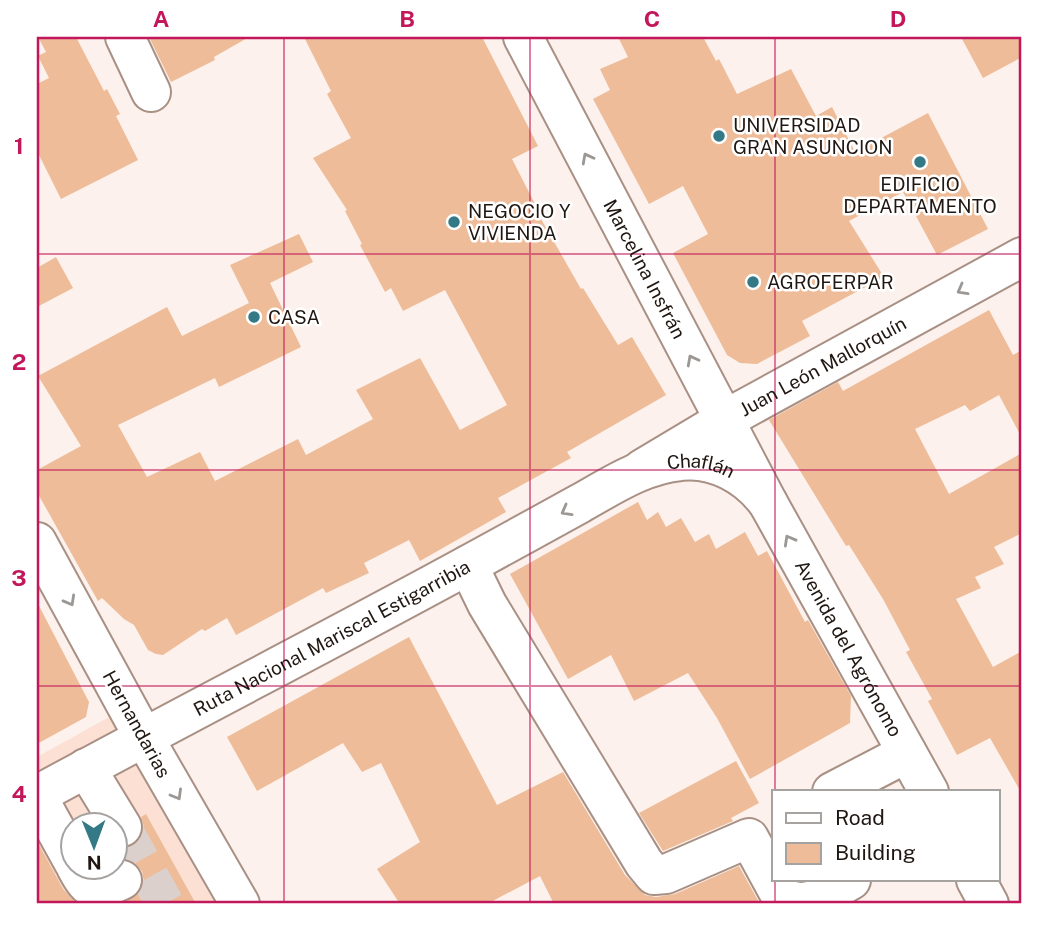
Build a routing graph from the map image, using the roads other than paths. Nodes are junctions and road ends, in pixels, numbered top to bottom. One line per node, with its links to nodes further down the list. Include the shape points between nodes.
1 (125, 37): 3 (main road)
2 (523, 37): 5 (main road, Marcelina Insfrán, one-way to 2)
3 (151, 92)
4 (1022, 257): 5 (main road, Juan León Mallorquín, one-way to 5)
5 (724, 420): 6 (main road, Juan León Mallorquín); 7 (main road, Marcelina Insfrán)
6 (625, 478): 7 (main road, Chaflán, via 662,464 697,460 747,480); 9 (main road, Ruta Nacional Mariscal Estigarribia, one-way to 9)
7 (768, 503): 11 (main road, Avenida del Agrónomo, one-way to 7)
8 (37, 541): 10 (main road, Hernandarias, one-way to 10)
9 (468, 565): 10 (main road, Ruta Nacional Mariscal Estigarribia); 17 (main road, via 487,604 654,875 666,874)
10 (143, 736): 12 (main road, Ruta Nacional Mariscal Estigarribia); 25 (main road, Hernandarias, one-way to 25)
11 (907, 753): 13 (main road); 14 (main road, Avenida del Agrónomo)
12 (86, 768): 15 (main road, Ruta Nacional Mariscal Estigarribia); 16 (main road)
13 (836, 790)
14 (928, 790)
15 (37, 796): 18 (main road)
16 (112, 811)
17 (761, 832): 19 (main road)
18 (60, 838)
19 (772, 868)
20 (83, 881): 21 (main road, via 99,890)
21 (120, 881)
22 (776, 881): 23 (main road, via 780,895 800,904)
23 (849, 881)
24 (977, 881): 26 (main road)
25 (240, 904)
26 (989, 904)

